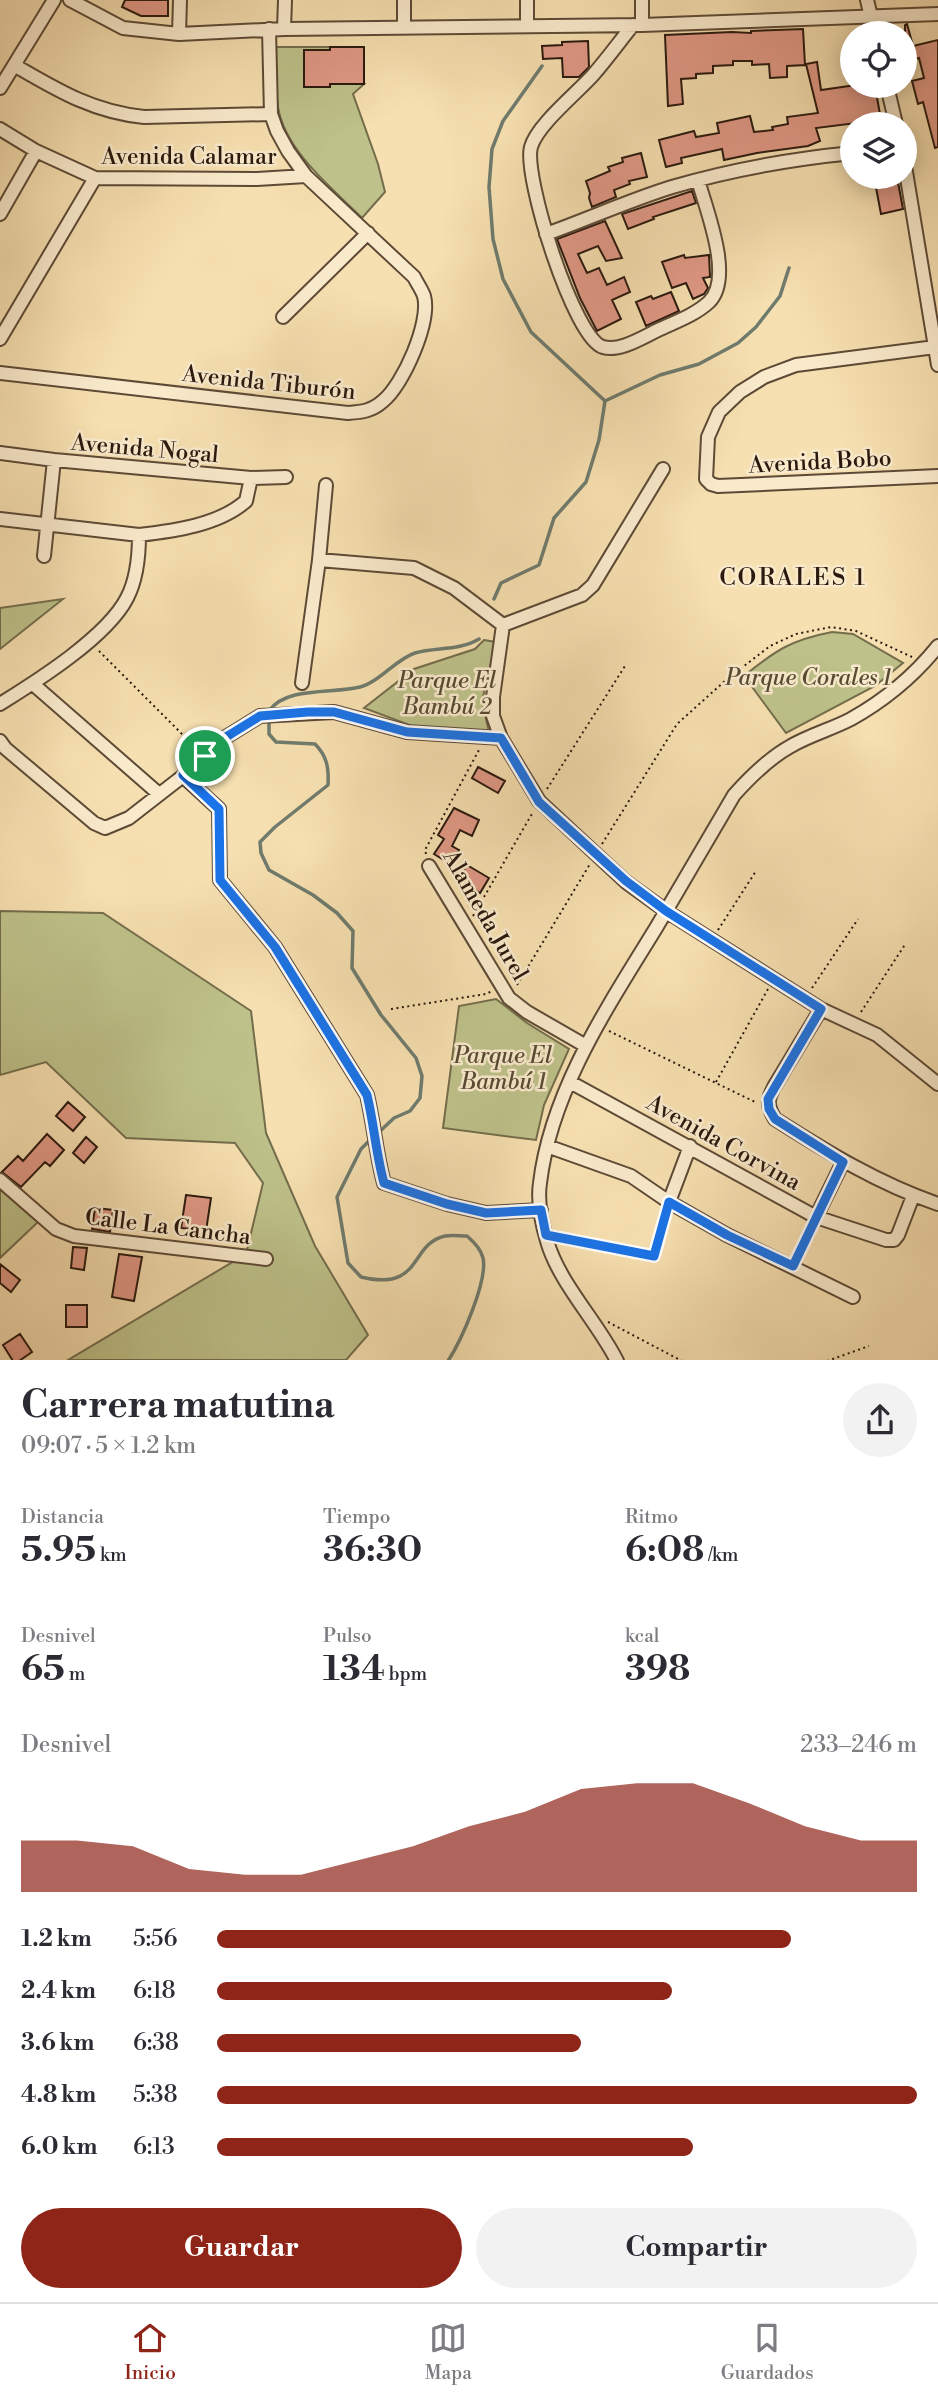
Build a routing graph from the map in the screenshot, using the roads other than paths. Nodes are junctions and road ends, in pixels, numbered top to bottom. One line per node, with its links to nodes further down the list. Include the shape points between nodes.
1 (54, 0): 18 (street)
2 (70, 0): 17 (street, via 123,28)
3 (180, 0): 17 (street)
4 (285, 0): 16 (street)
5 (404, 0): 14 (street)
6 (527, 0): 13 (street)
7 (642, 0): 12 (street)
8 (867, 0): 10 (street)
9 (938, 14): 10 (street)
10 (872, 17): 11 (street); 12 (street)
11 (873, 21)
12 (637, 25): 13 (street); 30 (street, via 541,130 531,147 530,164)
13 (527, 26): 14 (street)
14 (404, 27): 16 (street)
15 (269, 29): 16 (street); 17 (street); 20 (street, Avenida Tiburón)
16 (284, 29)
17 (179, 34)
18 (14, 65): 19 (street); 20 (street, via 84,104 127,116)
19 (0, 88)
20 (271, 114): 24 (street, Avenida Tiburón, via 282,141)
21 (0, 129): 22 (street, Avenida Calamar)
22 (36, 151): 25 (street, Avenida Calamar); 28 (street)
23 (840, 154): 26 (street)
24 (306, 176): 25 (street, Avenida Calamar); 29 (street, Avenida Tiburón)
25 (95, 178): 32 (street)
26 (698, 180): 30 (street); 30 (street, via 719,258 720,282 711,301 616,348 592,340)
27 (909, 189): 33 (street)
28 (0, 214)
29 (368, 233): 31 (street); 35 (street, Avenida Tiburón, via 414,277 424,295 425,310 408,365 392,393 366,412 330,412)
30 (546, 234)
31 (283, 317)
32 (0, 339)
33 (935, 346): 34 (street); 39 (street, Avenida Bobo, via 796,365 764,377 719,412 708,437 706,479 718,486)
34 (938, 365)
35 (0, 373)
36 (0, 453): 37 (street, Avenida Nogal)
37 (54, 460): 41 (street, Avenida Nogal); 44 (street)
38 (663, 469): 48 (street, via 582,596)
39 (938, 476)
40 (286, 477): 41 (street, Avenida Nogal)
41 (251, 478): 45 (street, via 246,501 224,516)
42 (326, 485): 47 (street)
43 (0, 519): 44 (street)
44 (47, 525): 45 (street); 46 (street)
45 (139, 535): 51 (street, via 136,573 127,599 102,630)
46 (44, 556)
47 (319, 560): 48 (street, via 414,568 454,588); 50 (street)
48 (503, 625): 53 (street, via 492,696)
49 (938, 646): 58 (street, via 895,691 851,719 791,746 758,769 734,795)
50 (302, 683)
51 (33, 684): 52 (street); 56 (street)
52 (0, 704)
53 (501, 738): 55 (street, via 407,732 334,712 260,716 226,737); 58 (street, via 539,802)
54 (2, 746): 56 (street, via 94,823 106,828 129,818)
55 (183, 775): 56 (street); 70 (street, via 219,809 220,880 275,947 367,1095 384,1183 486,1213)
56 (159, 794)
57 (429, 866): 60 (street, Alameda Jurel, via 509,998)
58 (666, 911): 59 (street); 60 (street)
59 (821, 1009): 62 (street, via 877,1035); 65 (street, via 768,1099 769,1109 775,1119)
60 (586, 1046): 61 (street)
61 (570, 1082): 63 (street); 64 (street, Avenida Corvina)
62 (938, 1084)
63 (547, 1146): 68 (street, via 631,1176); 70 (street, via 539,1185)
64 (690, 1146): 68 (street); 71 (street, Avenida Corvina)
65 (843, 1162): 67 (street); 71 (street)
66 (0, 1180): 72 (street, Calle La Cancha, via 56,1228 74,1236)
67 (913, 1196): 69 (street); 71 (street, Avenida Corvina, via 894,1240)
68 (669, 1202): 73 (street)
69 (938, 1204)
70 (541, 1210): 74 (street, via 562,1274)
71 (816, 1217)
72 (266, 1259)
73 (853, 1297)
74 (617, 1360)

